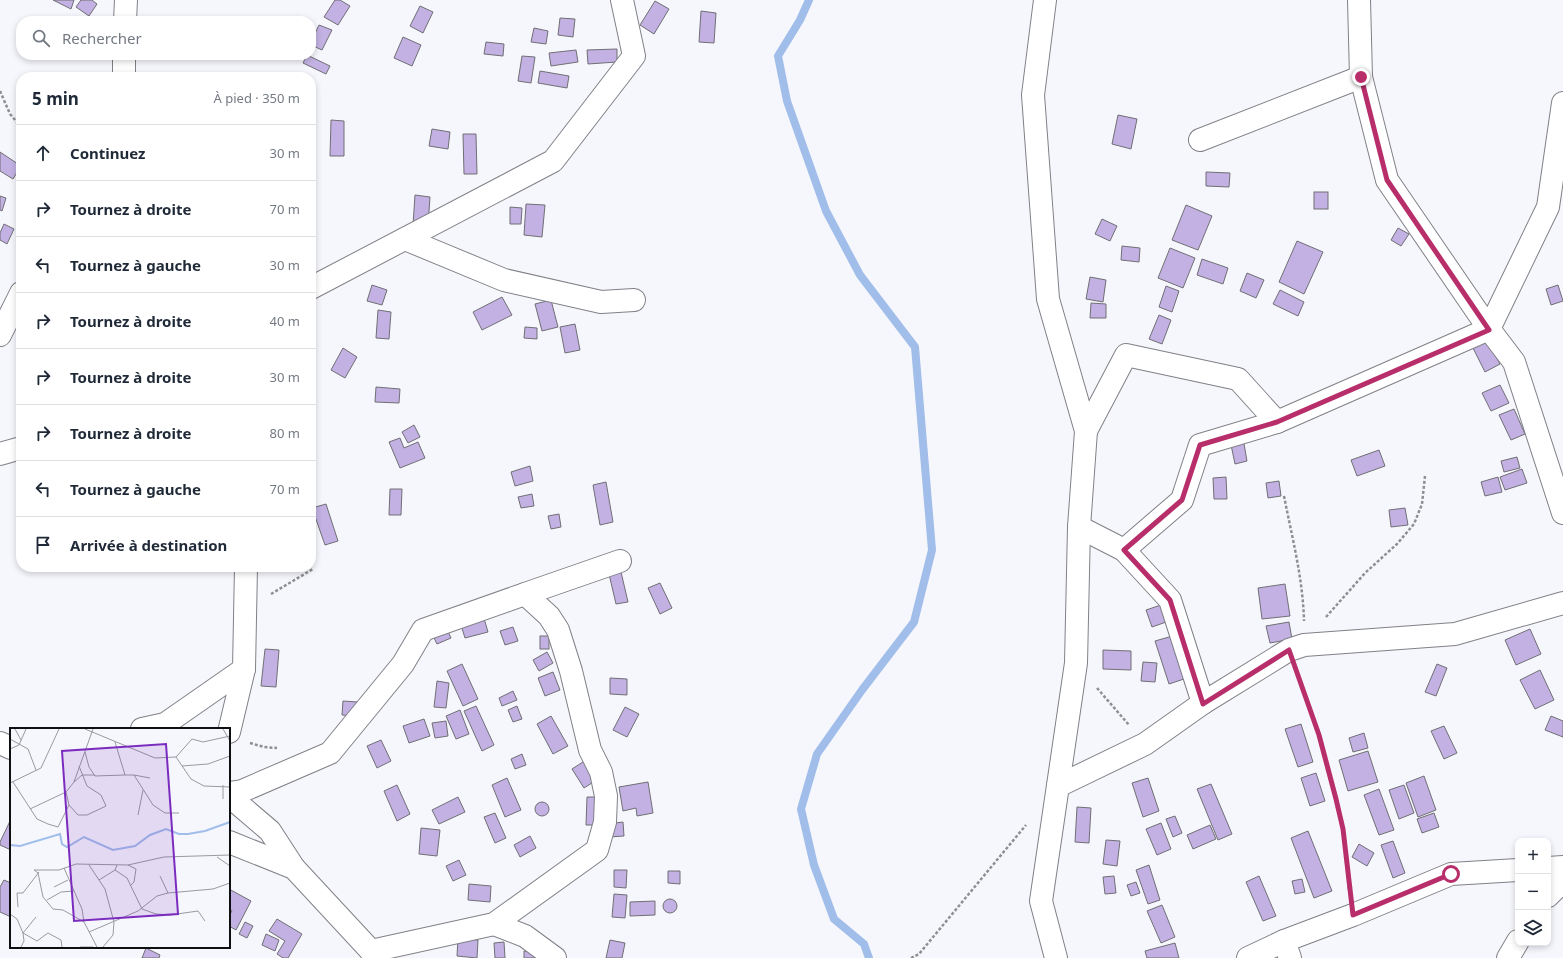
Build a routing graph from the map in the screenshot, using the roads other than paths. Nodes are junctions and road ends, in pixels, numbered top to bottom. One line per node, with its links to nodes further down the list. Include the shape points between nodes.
1 (126, 0): 5 (street)
2 (622, 0): 11 (street, via 634,56 554,161)
3 (1046, 0): 18 (street, via 1033,95 1048,299)
4 (1359, 0): 8 (street)
5 (125, 16)
6 (124, 60): 7 (street)
7 (124, 72)
8 (1361, 77): 10 (street); 15 (street, via 1387,180)
9 (1563, 103): 15 (street, via 1548,208)
10 (1200, 140)
11 (406, 239): 12 (street); 13 (street, via 504,280 601,302)
12 (316, 285)
13 (634, 300)
14 (16, 303): 16 (street)
15 (1489, 330): 17 (street); 21 (street, via 1514,362)
16 (0, 335)
17 (1277, 422): 18 (street, via 1238,379 1126,355); 23 (street, via 1200,445 1182,500)
18 (1086, 431): 22 (street)
19 (16, 449): 20 (street)
20 (0, 454)
21 (1563, 513)
22 (1079, 527): 23 (street); 34 (street, via 1076,663)
23 (1124, 550): 29 (street, via 1170,600)
24 (620, 561): 26 (street)
25 (246, 572): 28 (street)
26 (524, 594): 35 (street, via 423,630 403,664 330,753); 44 (street, via 549,616 558,630 590,750 601,772 606,796 605,822 596,850)
27 (1563, 604): 29 (street, via 1454,634 1297,647)
28 (244, 669): 30 (street, via 165,724); 31 (street)
29 (1203, 704): 34 (street, via 1145,744)
30 (147, 728)
31 (230, 728)
32 (0, 743): 33 (street)
33 (10, 748)
34 (1058, 786): 49 (street, via 1041,902)
35 (230, 794)
36 (230, 795): 39 (street, via 270,831)
37 (230, 842): 39 (street)
38 (1563, 867): 40 (street)
39 (294, 868): 47 (street)
40 (1551, 868)
41 (1515, 870): 46 (street, via 1451,874 1353,915)
42 (1563, 881): 43 (street)
43 (1551, 893)
44 (494, 924): 47 (street); 48 (street, via 525,936)
45 (1515, 946): 51 (street)
46 (1287, 950): 50 (street)
47 (372, 955)
48 (555, 958)
49 (1056, 958)
50 (1248, 958)
51 (1508, 958)

